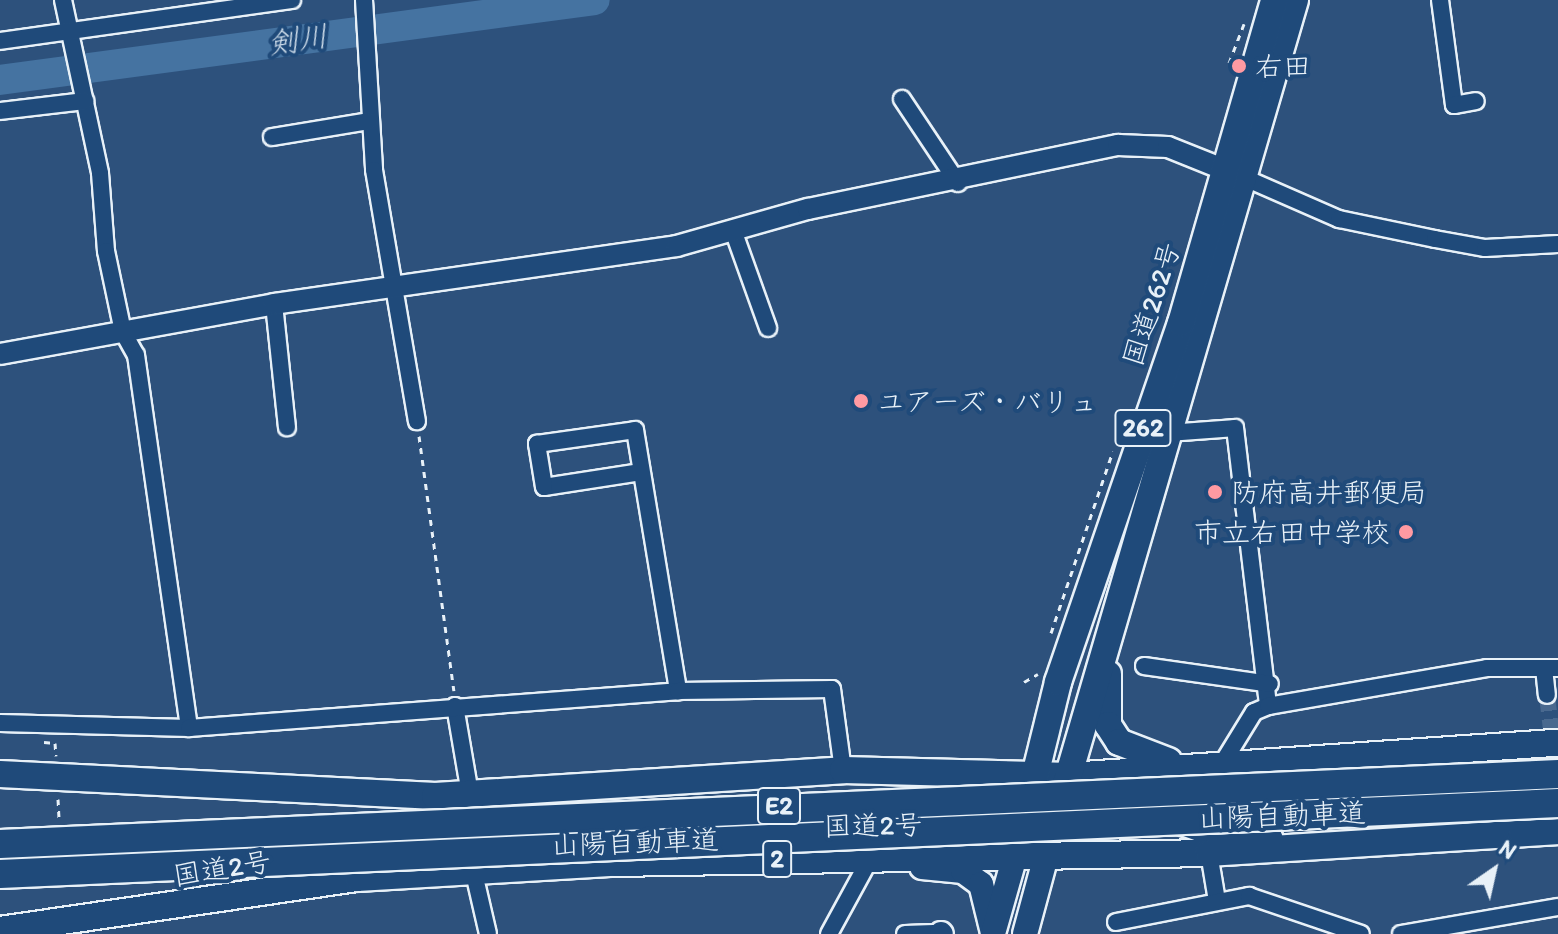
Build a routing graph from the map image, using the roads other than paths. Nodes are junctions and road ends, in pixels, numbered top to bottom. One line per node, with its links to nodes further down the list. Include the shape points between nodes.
1 (63, 0): 7 (street)
2 (292, 0): 7 (street)
3 (364, 0): 13 (street)
4 (1274, 0): 15 (highway, 国道262号 / 262)
5 (1295, 0): 15 (highway, 国道262号 / 262)
6 (1440, 0): 11 (street, via 1454,105)
7 (71, 34): 8 (street); 9 (street)
8 (0, 41)
9 (83, 95): 12 (street); 22 (street)
10 (902, 99): 16 (street)
11 (1476, 101)
12 (0, 111)
13 (370, 121): 14 (street); 19 (street)
14 (272, 137)
15 (1235, 174): 16 (street, via 1168,147 1118,145); 18 (street, via 1339,219 1485,248); 26 (highway, 国道262号 / 262); 38 (highway, 国道262号 / 262)
16 (958, 183): 17 (street)
17 (733, 230): 19 (street, via 624,255); 21 (street)
18 (1558, 244)
19 (395, 285): 20 (street); 24 (street)
20 (274, 304): 22 (street); 25 (street)
21 (768, 328)
22 (123, 332): 23 (street); 37 (street, via 136,355)
23 (0, 354)
24 (417, 421)
25 (287, 427)
26 (1169, 433): 28 (highway, 国道262号 / 262); 31 (street, via 1235,428)
27 (641, 472): 27 (street, via 544,487 537,444 635,430); 32 (street)
28 (1110, 627): 40 (highway, via 1105,693 1113,734 1152,759); 43 (highway, 国道262号 / 262)
29 (1144, 666): 31 (street)
30 (1551, 668): 33 (street); 35 (street, via 1487,668)
31 (1270, 684): 35 (street)
32 (678, 691): 34 (street); 41 (street, via 832,689)
33 (1547, 695)
34 (455, 706): 37 (street); 46 (street)
35 (1268, 706): 40 (street, via 1254,712)
36 (0, 723): 37 (street)
37 (189, 728)
38 (1044, 730): 43 (highway); 45 (highway, 国道262号 / 262)
39 (1558, 743): 40 (highway, 国道2号)
40 (1211, 764): 43 (highway, 国道2号)
41 (843, 770): 42 (highway, 国道2号, via 435,796); 45 (highway, 国道2号)
42 (0, 774)
43 (1071, 774): 45 (highway, 国道2号); 50 (highway, via 1122,807 1202,829); 53 (highway, 国道262号 / 262)
44 (1558, 774): 49 (highway, 山陽自動車道 / E2, bridge)
45 (1032, 776): 52 (highway, 国道262号 / 262)
46 (468, 782)
47 (1558, 803): 55 (highway, 山陽自動車道 / E2, bridge)
48 (1558, 831): 50 (highway, 国道2号 / 2)
49 (0, 844)
50 (1332, 846): 51 (highway, 国道2号 / 2)
51 (1209, 853): 53 (highway, 国道2号 / 2); 57 (street)
52 (1015, 856): 53 (highway, 国道2号 / 2); 54 (highway, 国道2号 / 2); 62 (main road)
53 (1046, 856): 67 (main road)
54 (883, 857): 61 (highway, 国道2号 / 2, via 358,878); 62 (main road, via 973,877 981,884); 64 (street)
55 (0, 874)
56 (476, 882): 63 (street)
57 (1217, 901): 59 (street); 68 (street, via 1249,896)
58 (1558, 907): 60 (street)
59 (1116, 922)
60 (1488, 926): 69 (street)
61 (0, 930)
62 (993, 933)
63 (488, 934)
64 (829, 934)
65 (905, 934): 66 (street)
66 (941, 934)
67 (1025, 934)
68 (1361, 934)
69 (1401, 934)

